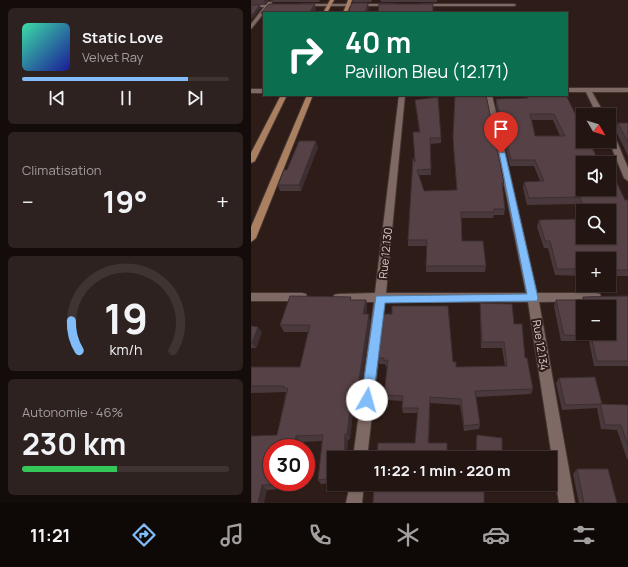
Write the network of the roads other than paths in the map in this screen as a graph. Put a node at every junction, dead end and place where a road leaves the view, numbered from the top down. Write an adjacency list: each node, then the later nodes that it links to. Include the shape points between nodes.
1 (272, 0): 9 (street)
2 (330, 2): 3 (street); 4 (street); 13 (main road)
3 (350, 2): 5 (street); 14 (main road)
4 (299, 5)
5 (403, 5)
6 (418, 5): 7 (street)
7 (514, 5)
8 (251, 6): 9 (street)
9 (268, 6): 10 (street); 11 (street)
10 (291, 6)
11 (263, 12)
12 (263, 12): 15 (street)
13 (325, 12)
14 (345, 12)
15 (251, 27)
16 (568, 90): 17 (street)
17 (588, 90): 18 (street); 25 (street)
18 (628, 90)
19 (251, 91): 20 (street)
20 (263, 91)
21 (284, 96): 27 (main road)
22 (310, 96): 29 (main road)
23 (402, 96): 35 (street, Rue 12.130)
24 (489, 96): 34 (street, Rue 12.134)
25 (597, 108)
26 (616, 148): 28 (street)
27 (251, 161)
28 (628, 178)
29 (251, 238)
30 (251, 297): 32 (street)
31 (604, 297): 34 (street)
32 (310, 298)
33 (326, 298): 35 (street)
34 (533, 298): 35 (street); 39 (street, Rue 12.134)
35 (380, 299): 36 (street, Rue 12.130)
36 (361, 451)
37 (356, 491): 38 (street)
38 (354, 503)
39 (567, 503)

